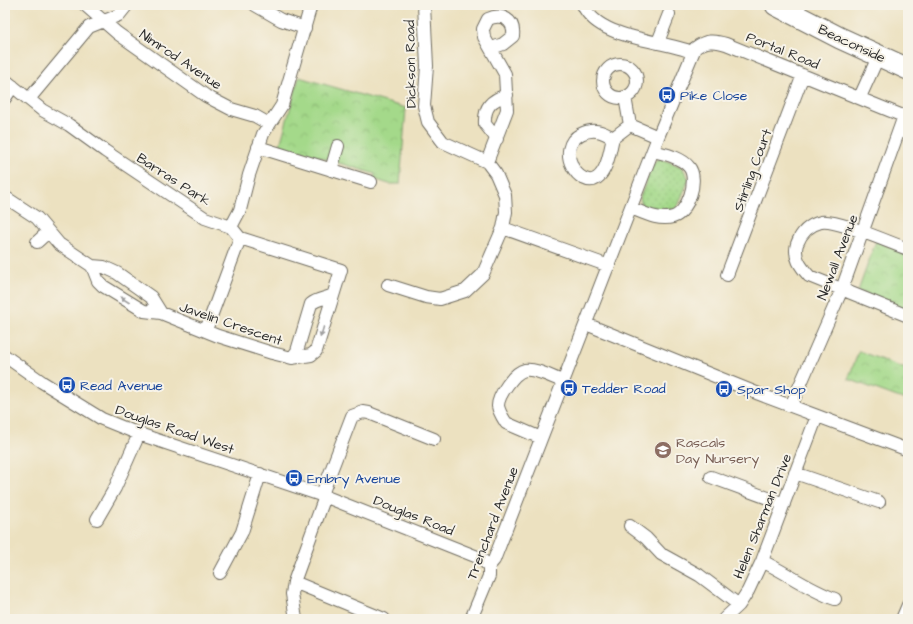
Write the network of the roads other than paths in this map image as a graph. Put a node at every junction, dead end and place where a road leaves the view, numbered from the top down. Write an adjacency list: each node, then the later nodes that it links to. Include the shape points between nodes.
1 (85, 5): 9 (street, Nimrod Avenue)
2 (127, 5): 9 (street, via 118,15)
3 (255, 5): 10 (street, via 281,20)
4 (311, 5): 10 (street)
5 (424, 5): 32 (street, Dickson Road, via 427,66 424,106 428,122 443,142)
6 (583, 5): 11 (street, via 590,16 604,26 632,38)
7 (776, 5): 14 (highway, Beaconside)
8 (669, 14): 11 (street)
9 (103, 21): 22 (street, via 89,27); 24 (street, Nimrod Avenue, via 206,96)
10 (305, 28): 24 (street, via 282,105)
11 (658, 42): 13 (street)
12 (492, 48): 18 (street, via 505,74)
13 (693, 50): 16 (street, Portal Road, via 704,41 714,40); 26 (street, Trenchard Avenue)
14 (879, 55): 15 (highway, Beaconside); 20 (street)
15 (908, 69)
16 (803, 75): 20 (street, Portal Road); 46 (street, Stirling Court)
17 (9, 83): 21 (street); 22 (street, Barras Park)
18 (507, 95): 28 (street, via 507,110); 28 (street, via 492,102 486,111 485,124)
19 (625, 97): 25 (street)
20 (860, 97): 23 (street, Portal Road)
21 (5, 98)
22 (29, 99): 37 (street, Barras Park, via 205,218)
23 (906, 117): 40 (street, Newall Avenue)
24 (269, 124): 30 (street)
25 (630, 125): 26 (street); 27 (street)
26 (658, 137): 31 (street, Trenchard Avenue)
27 (613, 138)
28 (497, 139): 32 (street)
29 (338, 146): 33 (street)
30 (258, 147): 33 (street); 37 (street, via 240,210)
31 (653, 151): 36 (street, Trenchard Avenue); 36 (street, via 683,162 690,168 693,183 686,205 674,217 664,219)
32 (487, 162): 38 (street, via 505,195 506,212)
33 (331, 170): 34 (street)
34 (371, 182)
35 (5, 197): 39 (street, Javelin Crescent, via 37,218)
36 (632, 208): 45 (street, Trenchard Avenue)
37 (231, 226): 41 (street)
38 (503, 228): 45 (street); 47 (street, via 484,274 465,291 440,299)
39 (48, 232): 42 (street); 44 (street, Javelin Crescent, via 59,244)
40 (862, 233): 43 (street); 48 (street, Newall Avenue); 48 (street, via 821,222 811,226 799,237 796,247 801,267 809,276)
41 (240, 238): 49 (street, Javelin Crescent, via 341,270); 53 (street)
42 (38, 242)
43 (908, 249)
44 (92, 266): 50 (street, Javelin Crescent, via 104,267 122,277 151,297); 50 (street, Javelin Crescent, one-way to 44, via 144,312 103,286)
45 (609, 266): 52 (street, Trenchard Avenue)
46 (727, 275)
47 (388, 285)
48 (842, 289): 51 (street); 57 (street, Newall Avenue)
49 (333, 294): 55 (street, Javelin Crescent, via 327,298 316,299 311,304); 55 (street, Javelin Crescent, one-way to 55, via 316,351 310,355)
50 (161, 313): 53 (street, Javelin Crescent)
51 (908, 316)
52 (586, 324): 56 (street, Trenchard Avenue); 57 (street)
53 (206, 330): 55 (street, Javelin Crescent)
54 (5, 356): 59 (street, Douglas Road West, via 102,419)
55 (292, 358)
56 (563, 381): 60 (street, Trenchard Avenue); 60 (street, via 525,370 510,381 500,398 498,406 506,423)
57 (791, 406): 58 (street)
58 (817, 416): 62 (street); 64 (street, Helen Sharman Drive)
59 (139, 434): 63 (street, Douglas Road West); 69 (street, via 115,488)
60 (541, 438): 72 (street, Trenchard Avenue, via 494,560)
61 (434, 439): 66 (street, via 369,413 357,413 352,416 348,425 324,489)
62 (908, 450)
63 (260, 474): 66 (street, Douglas Road West); 73 (street, via 242,532)
64 (795, 474): 67 (street); 68 (street, Helen Sharman Drive)
65 (712, 477): 68 (street)
66 (324, 496): 72 (street, Douglas Road, via 480,558); 74 (street)
67 (879, 502)
68 (784, 504): 71 (street, Helen Sharman Drive)
69 (97, 519)
70 (630, 526): 76 (street, via 661,554 699,576)
71 (762, 561): 75 (street, via 815,591); 76 (street, Helen Sharman Drive)
72 (489, 566): 80 (street, Trenchard Avenue, via 489,576)
73 (220, 573)
74 (294, 582): 78 (street, via 292,594); 79 (street)
75 (835, 599)
76 (739, 605): 81 (street, Helen Sharman Drive)
77 (908, 605): 82 (street)
78 (296, 619)
79 (384, 619)
80 (471, 619)
81 (724, 619)
82 (902, 619)

